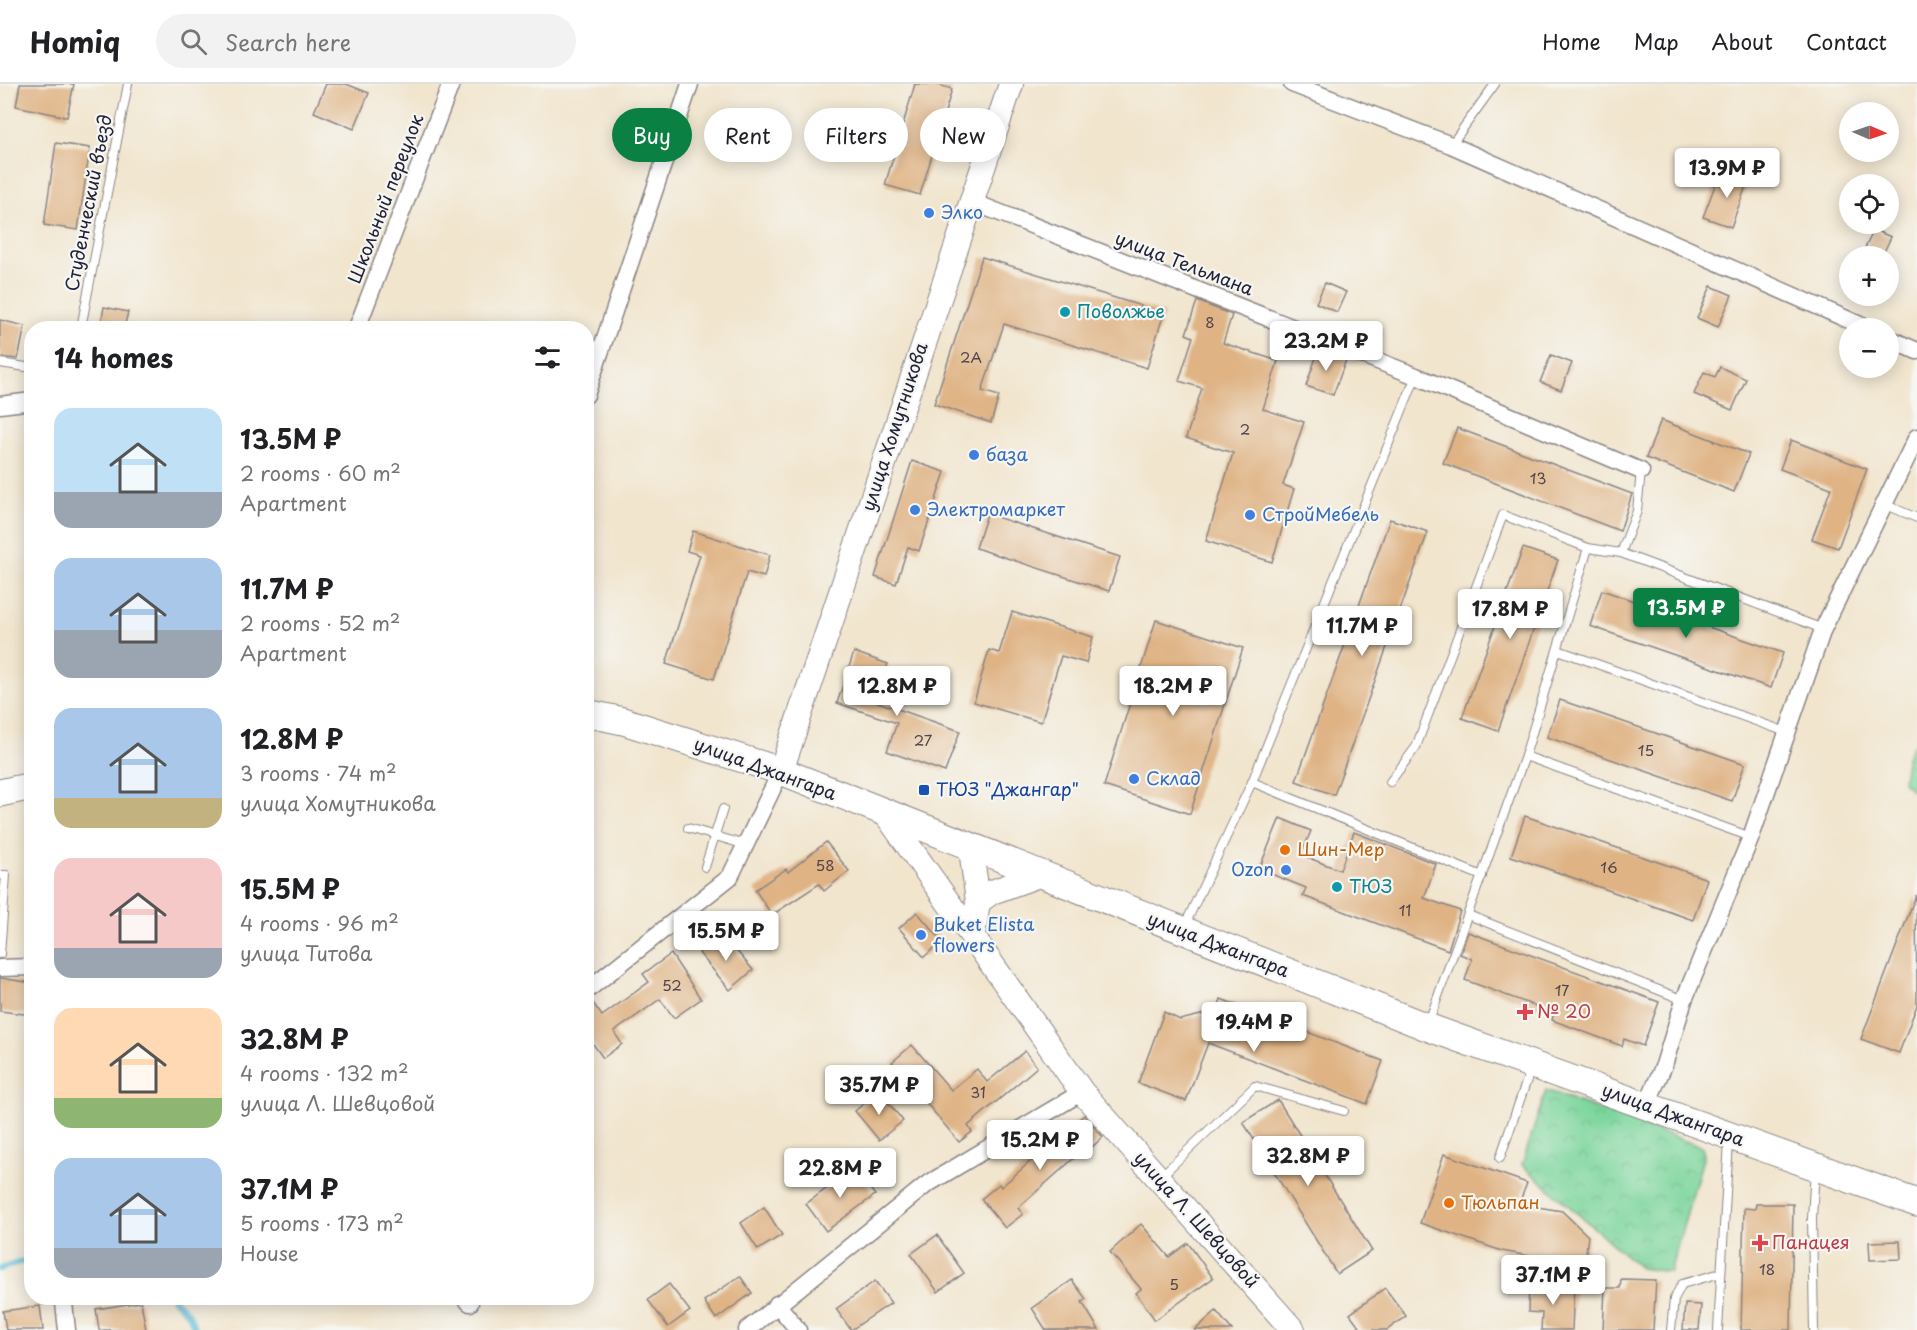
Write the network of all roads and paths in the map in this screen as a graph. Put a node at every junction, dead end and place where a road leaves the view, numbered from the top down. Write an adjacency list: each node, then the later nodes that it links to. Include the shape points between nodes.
1 (128, 84): 10 (lane, Студенческий въезд)
2 (451, 84): 11 (street, Школьный переулок)
3 (690, 84): 16 (street)
4 (1011, 84): 8 (street, улица Хомутникова)
5 (1292, 84): 7 (street)
6 (1495, 84): 7 (lane)
7 (1451, 145): 9 (street)
8 (970, 201): 17 (street, улица Тельмана); 31 (street, улица Хомутникова)
9 (1844, 318)
10 (82, 321)
11 (360, 321)
12 (1899, 343): 13 (street)
13 (1917, 351)
14 (0, 363): 15 (lane)
15 (24, 367)
16 (594, 371)
17 (1416, 376): 21 (street, улица Тельмана); 32 (lane)
18 (24, 402): 19 (street)
19 (0, 405)
20 (1917, 437): 22 (street)
21 (1641, 471): 25 (lane, via 1637,511)
22 (1883, 504): 23 (lane); 26 (street)
23 (1917, 518)
24 (1588, 548): 25 (lane); 27 (lane); 33 (lane, via 1503,515 1416,747)
25 (1621, 553): 26 (lane)
26 (1823, 629): 29 (street)
27 (1558, 650): 29 (lane); 30 (lane)
28 (594, 715): 31 (main road, улица Джангара)
29 (1789, 733): 40 (street)
30 (1526, 756): 40 (lane); 46 (lane)
31 (781, 771): 37 (main road, улица Джангара); 41 (street)
32 (1252, 782): 46 (lane); 49 (lane)
33 (1390, 782)
34 (24, 788): 35 (main road)
35 (0, 793)
36 (723, 809): 39 (lane)
37 (886, 814): 42 (main road, улица Джангара); 50 (street, улица Л. Шевцовой)
38 (688, 828): 39 (lane)
39 (715, 836): 41 (lane); 43 (lane)
40 (1751, 837): 55 (street)
41 (746, 845): 54 (street, via 730,877)
42 (971, 849): 45 (main road, улица Джангара); 47 (street)
43 (705, 867)
44 (0, 875): 51 (lane, via 6,876)
45 (1039, 875): 47 (street, via 992,892); 49 (main road, улица Джангара)
46 (1482, 876): 48 (lane)
47 (978, 902): 50 (street)
48 (1468, 915): 55 (lane); 56 (lane)
49 (1182, 930): 56 (main road, улица Джангара)
50 (973, 934): 58 (street, улица Л. Шевцовой)
51 (0, 954)
52 (0, 968): 53 (street)
53 (24, 968)
54 (594, 985)
55 (1684, 1000): 59 (street, via 1664,1065)
56 (1427, 1027): 57 (main road, улица Джангара)
57 (1532, 1065): 59 (main road, улица Джангара); 62 (lane)
58 (1082, 1092): 64 (street, улица Л. Шевцовой); 67 (street, via 926,1185)
59 (1646, 1106): 61 (main road, улица Джангара)
60 (1344, 1112): 64 (lane, via 1255,1086)
61 (1729, 1134): 63 (main road, улица Джангара); 66 (lane)
62 (1500, 1158)
63 (1815, 1167): 65 (main road, улица Джангара); 75 (lane)
64 (1159, 1179): 72 (street, улица Л. Шевцовой)
65 (1917, 1203)
66 (1721, 1273): 73 (lane, via 1683,1284 1674,1299); 74 (lane)
67 (777, 1304): 70 (street); 71 (street)
68 (64, 1305): 69 (street)
69 (67, 1330)
70 (747, 1330)
71 (798, 1330)
72 (1293, 1330)
73 (1671, 1330)
74 (1718, 1330)
75 (1814, 1330)

